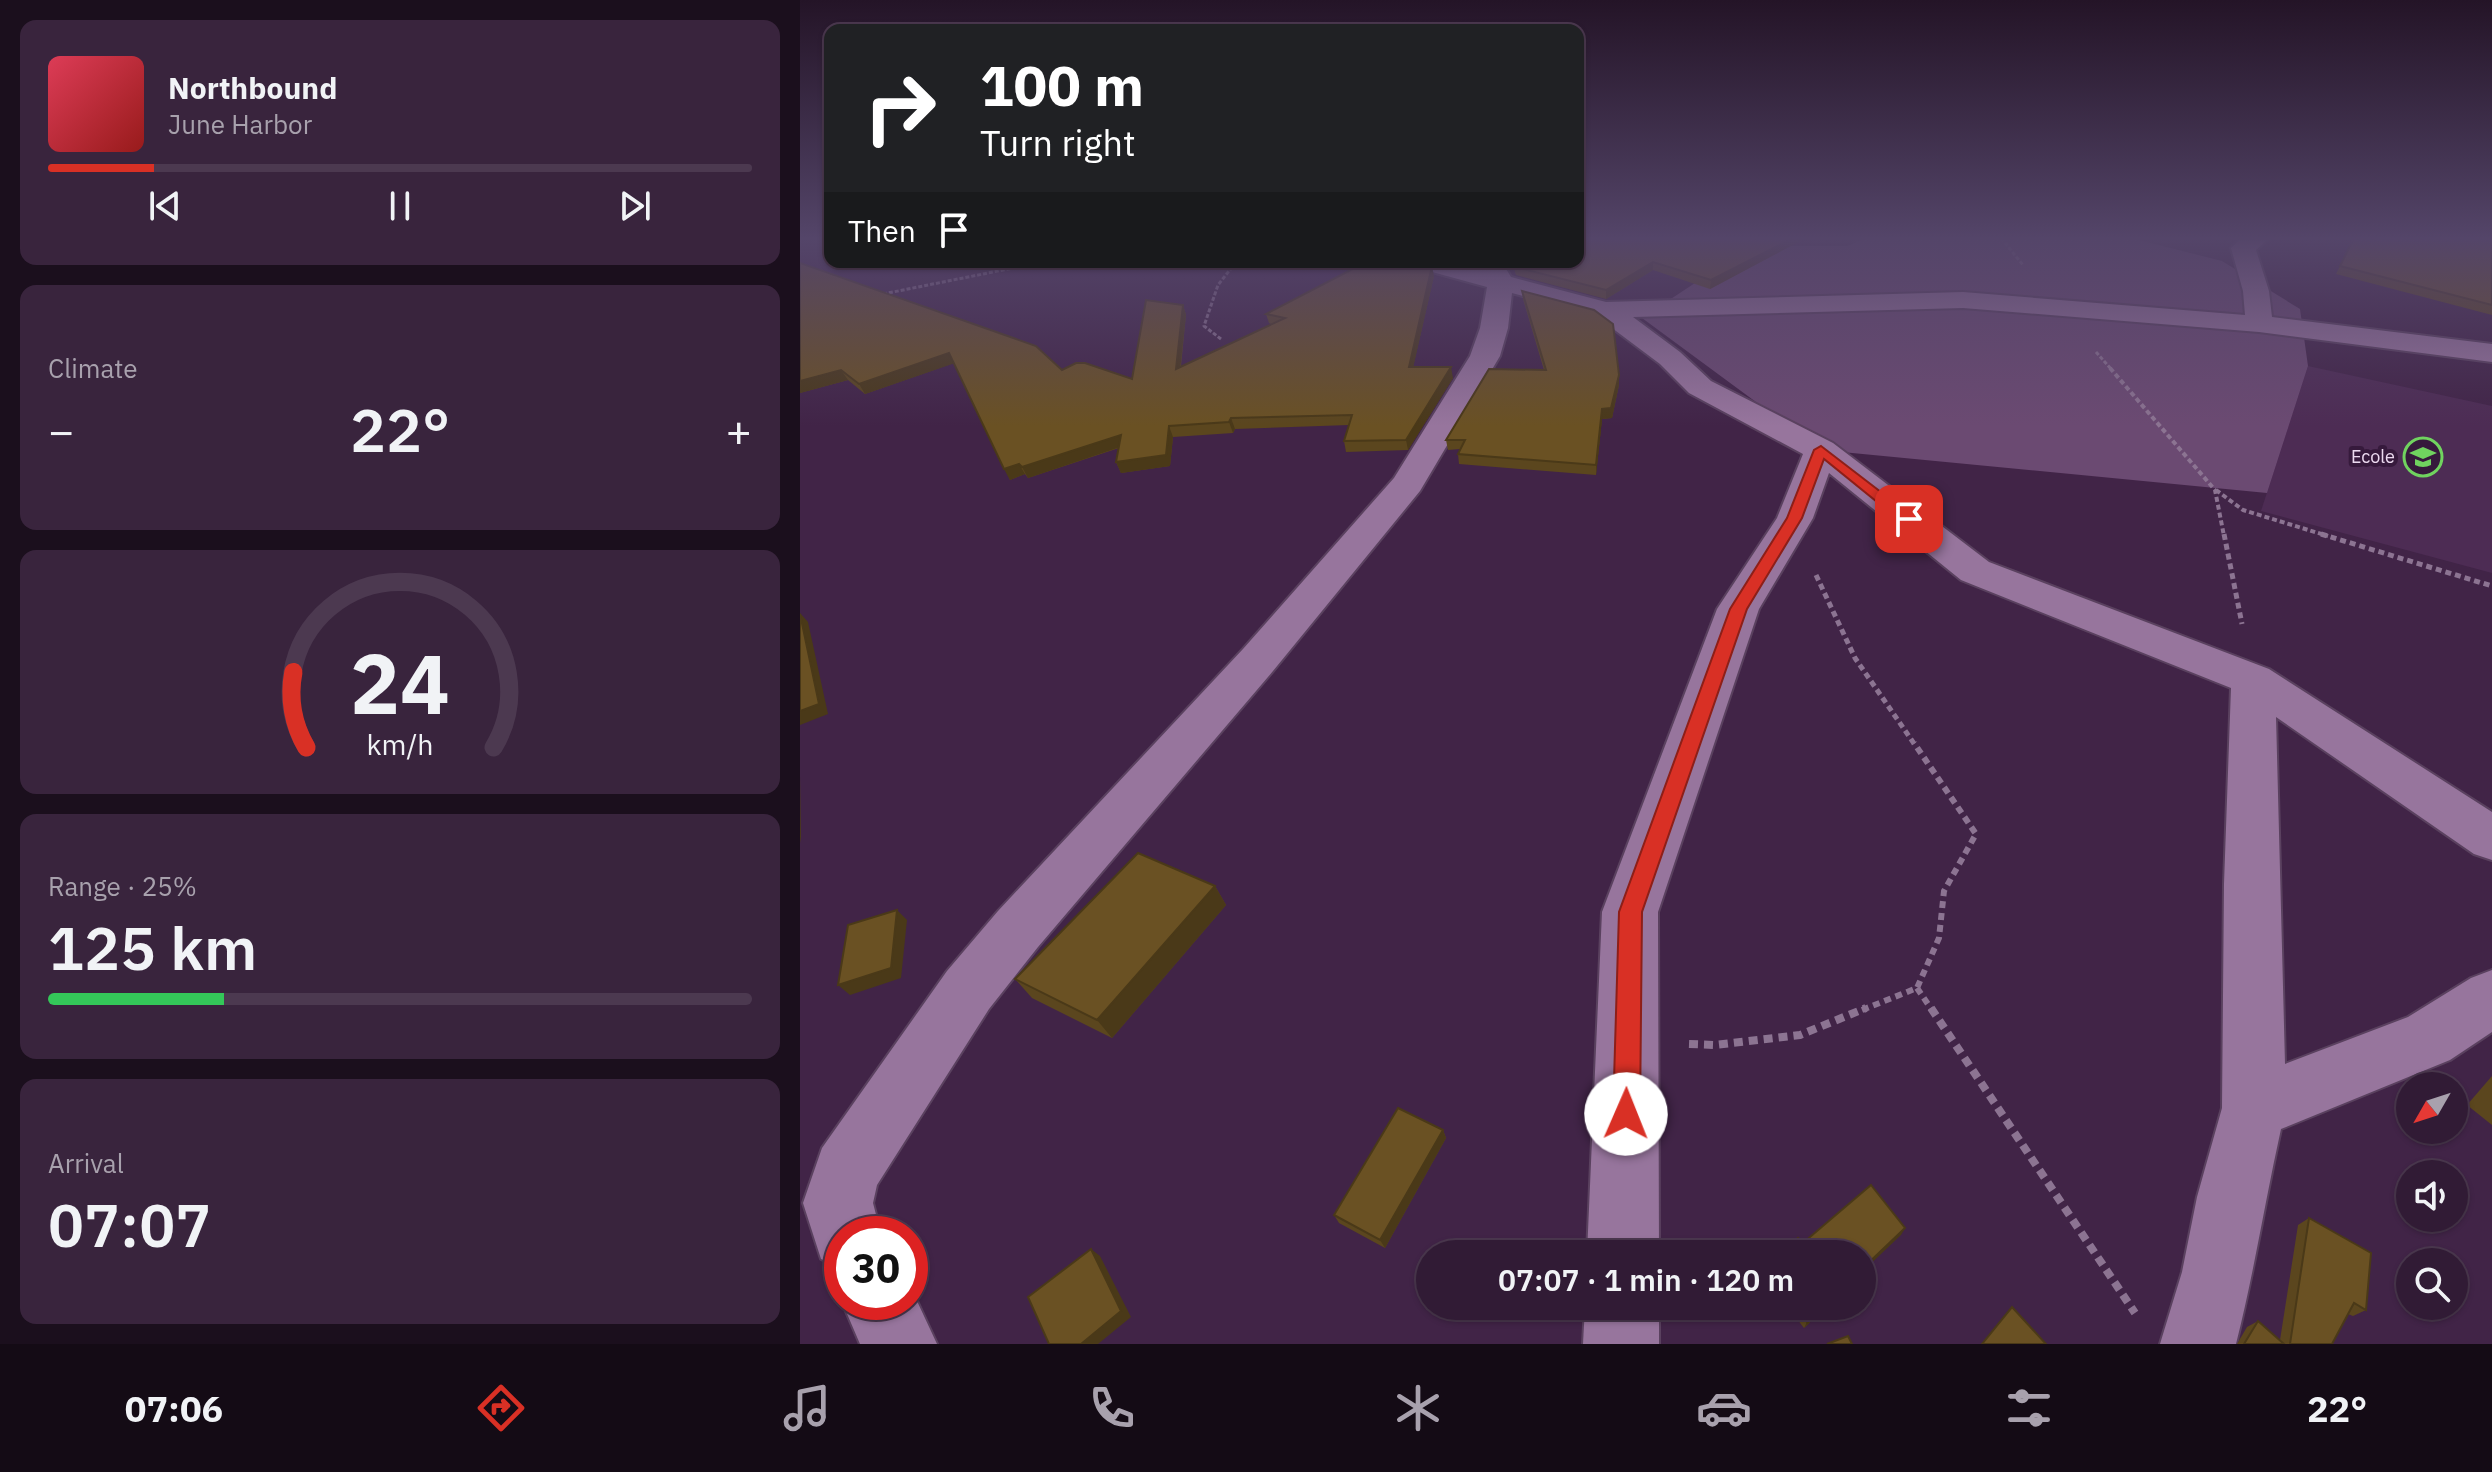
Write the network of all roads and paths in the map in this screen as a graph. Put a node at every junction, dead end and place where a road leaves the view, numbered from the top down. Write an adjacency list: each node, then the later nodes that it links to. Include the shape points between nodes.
1 (1213, 301): 11 (path, via 1204,326)
2 (1495, 301): 23 (street, via 1485,356 1408,484 968,990 846,1172 838,1203)
3 (1579, 301): 9 (street)
4 (1937, 301): 9 (street)
5 (1974, 301): 8 (street)
6 (2053, 301): 8 (path)
7 (2257, 301): 10 (street)
8 (2057, 306): 10 (street); 14 (path)
9 (1606, 310): 13 (street, via 1700,387)
10 (2259, 324): 12 (street)
11 (1221, 339)
12 (2492, 353)
13 (1821, 450): 15 (street); 17 (street, via 1975,571)
14 (2215, 490): 16 (path, via 2243,510); 17 (path)
15 (1795, 518): 19 (path, via 1855,658 1976,834 1944,891 1939,938); 21 (street, via 1738,609 1630,912)
16 (2492, 586)
17 (2253, 680): 18 (street); 22 (street)
18 (2492, 839)
19 (1917, 988): 21 (path, via 1777,1040 1694,1045); 25 (path)
20 (2492, 998): 22 (street, via 2428,1039)
21 (1628, 1022): 24 (street)
22 (2254, 1108): 30 (street)
23 (841, 1216)
24 (1623, 1240)
25 (2138, 1318)
26 (888, 1320): 28 (street)
27 (1622, 1320): 29 (street)
28 (899, 1344)
29 (1621, 1344)
30 (2198, 1344)

